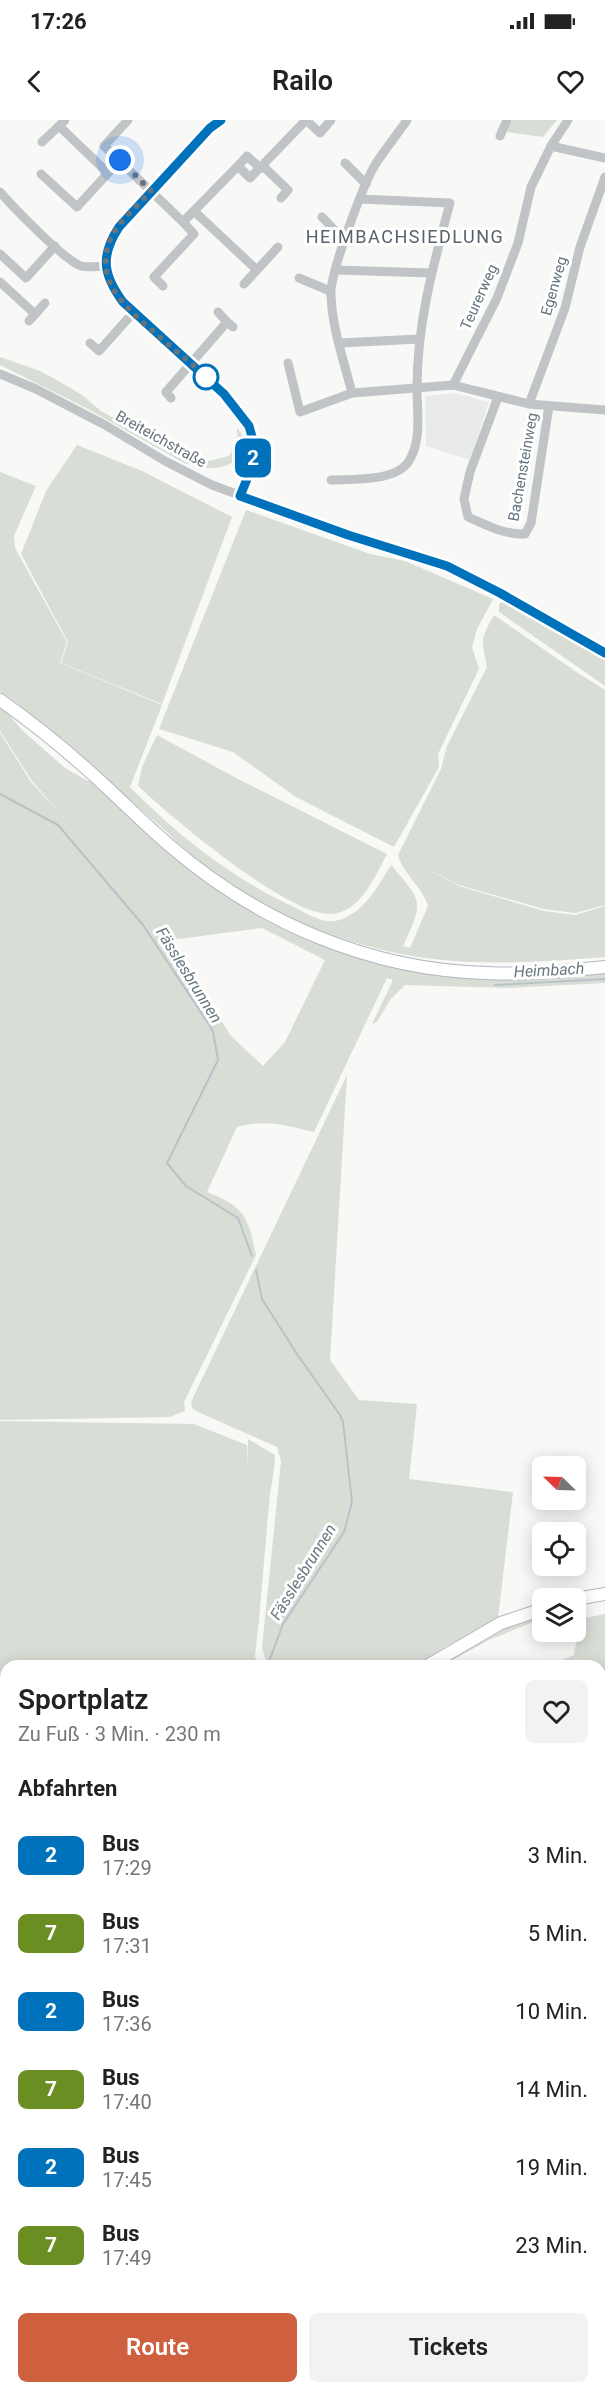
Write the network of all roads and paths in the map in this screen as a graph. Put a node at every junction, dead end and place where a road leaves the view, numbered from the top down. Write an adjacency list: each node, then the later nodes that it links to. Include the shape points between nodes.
1 (128, 120): 11 (street)
2 (221, 120): 23 (street)
3 (306, 120): 4 (street, via 320,133); 18 (street)
4 (332, 120)
5 (407, 120): 22 (street)
6 (507, 120): 9 (street)
7 (568, 120): 12 (street, Teurerweg)
8 (62, 123): 10 (street); 13 (street)
9 (500, 136)
10 (42, 142)
11 (104, 146): 13 (street); 15 (street)
12 (551, 146): 14 (street); 59 (street, Teurerweg, via 531,187 518,243 497,298)
13 (93, 158): 19 (street)
14 (605, 158)
15 (120, 160): 19 (street); 23 (street)
16 (345, 163): 22 (street)
17 (238, 166): 18 (street, via 250,178); 18 (street, via 247,156); 27 (street)
18 (260, 168): 25 (street, via 292,186)
19 (108, 173): 20 (street, via 77,207)
20 (40, 174)
21 (605, 177): 64 (street, Egenweg)
22 (366, 184): 26 (street)
23 (151, 191): 30 (street); 37 (street, via 110,240)
24 (0, 192): 33 (street)
25 (281, 198)
26 (360, 199): 32 (street); 40 (street, via 450,204)
27 (194, 211): 29 (street); 30 (street)
28 (322, 218): 32 (street)
29 (205, 221): 31 (street); 38 (street)
30 (183, 222): 31 (street)
31 (194, 234): 45 (street, via 151,273)
32 (345, 241): 39 (street)
33 (55, 246): 37 (street, via 81,266); 41 (street)
34 (278, 247): 38 (street)
35 (0, 254): 36 (street)
36 (12, 266): 41 (street); 43 (street)
37 (105, 266): 49 (street, via 112,288)
38 (257, 270): 44 (street)
39 (336, 270): 40 (street); 46 (street)
40 (431, 273): 51 (street)
41 (26, 278): 47 (street)
42 (299, 278): 46 (street)
43 (0, 281): 47 (street)
44 (243, 284)
45 (163, 286)
46 (330, 291): 52 (street)
47 (12, 293): 48 (street, via 32,317)
48 (45, 303)
49 (133, 312): 54 (street); 57 (street)
50 (218, 312): 57 (street, via 230,324)
51 (419, 339): 52 (street); 60 (street)
52 (340, 342): 62 (street)
53 (90, 343): 54 (street)
54 (99, 351): 55 (street)
55 (107, 358)
56 (288, 363): 62 (street, via 300,412)
57 (192, 364): 61 (street); 68 (street, via 224,394 249,426 254,444 252,467)
58 (0, 374): 68 (street, Breiteichstraße, via 105,425 185,472)
59 (453, 385): 60 (street); 63 (street)
60 (417, 388): 62 (street); 67 (street, via 416,445 408,463 392,474)
61 (166, 393)
62 (352, 393)
63 (498, 397): 64 (street); 65 (street, Bachensteinweg, via 464,499 468,517 496,529 525,534 531,524)
64 (529, 404): 65 (street)
65 (549, 406): 66 (street)
66 (605, 410)
67 (331, 480)
68 (240, 496): 69 (street, Breiteichstraße, via 447,566)
69 (605, 653)
70 (0, 700): 71 (main road, via 89,770 190,863 238,898 288,924 334,944 427,968 513,974)
71 (605, 967)
72 (605, 1594): 73 (main road)
73 (586, 1597)
74 (532, 1613): 75 (main road, via 501,1623)
75 (437, 1660)

